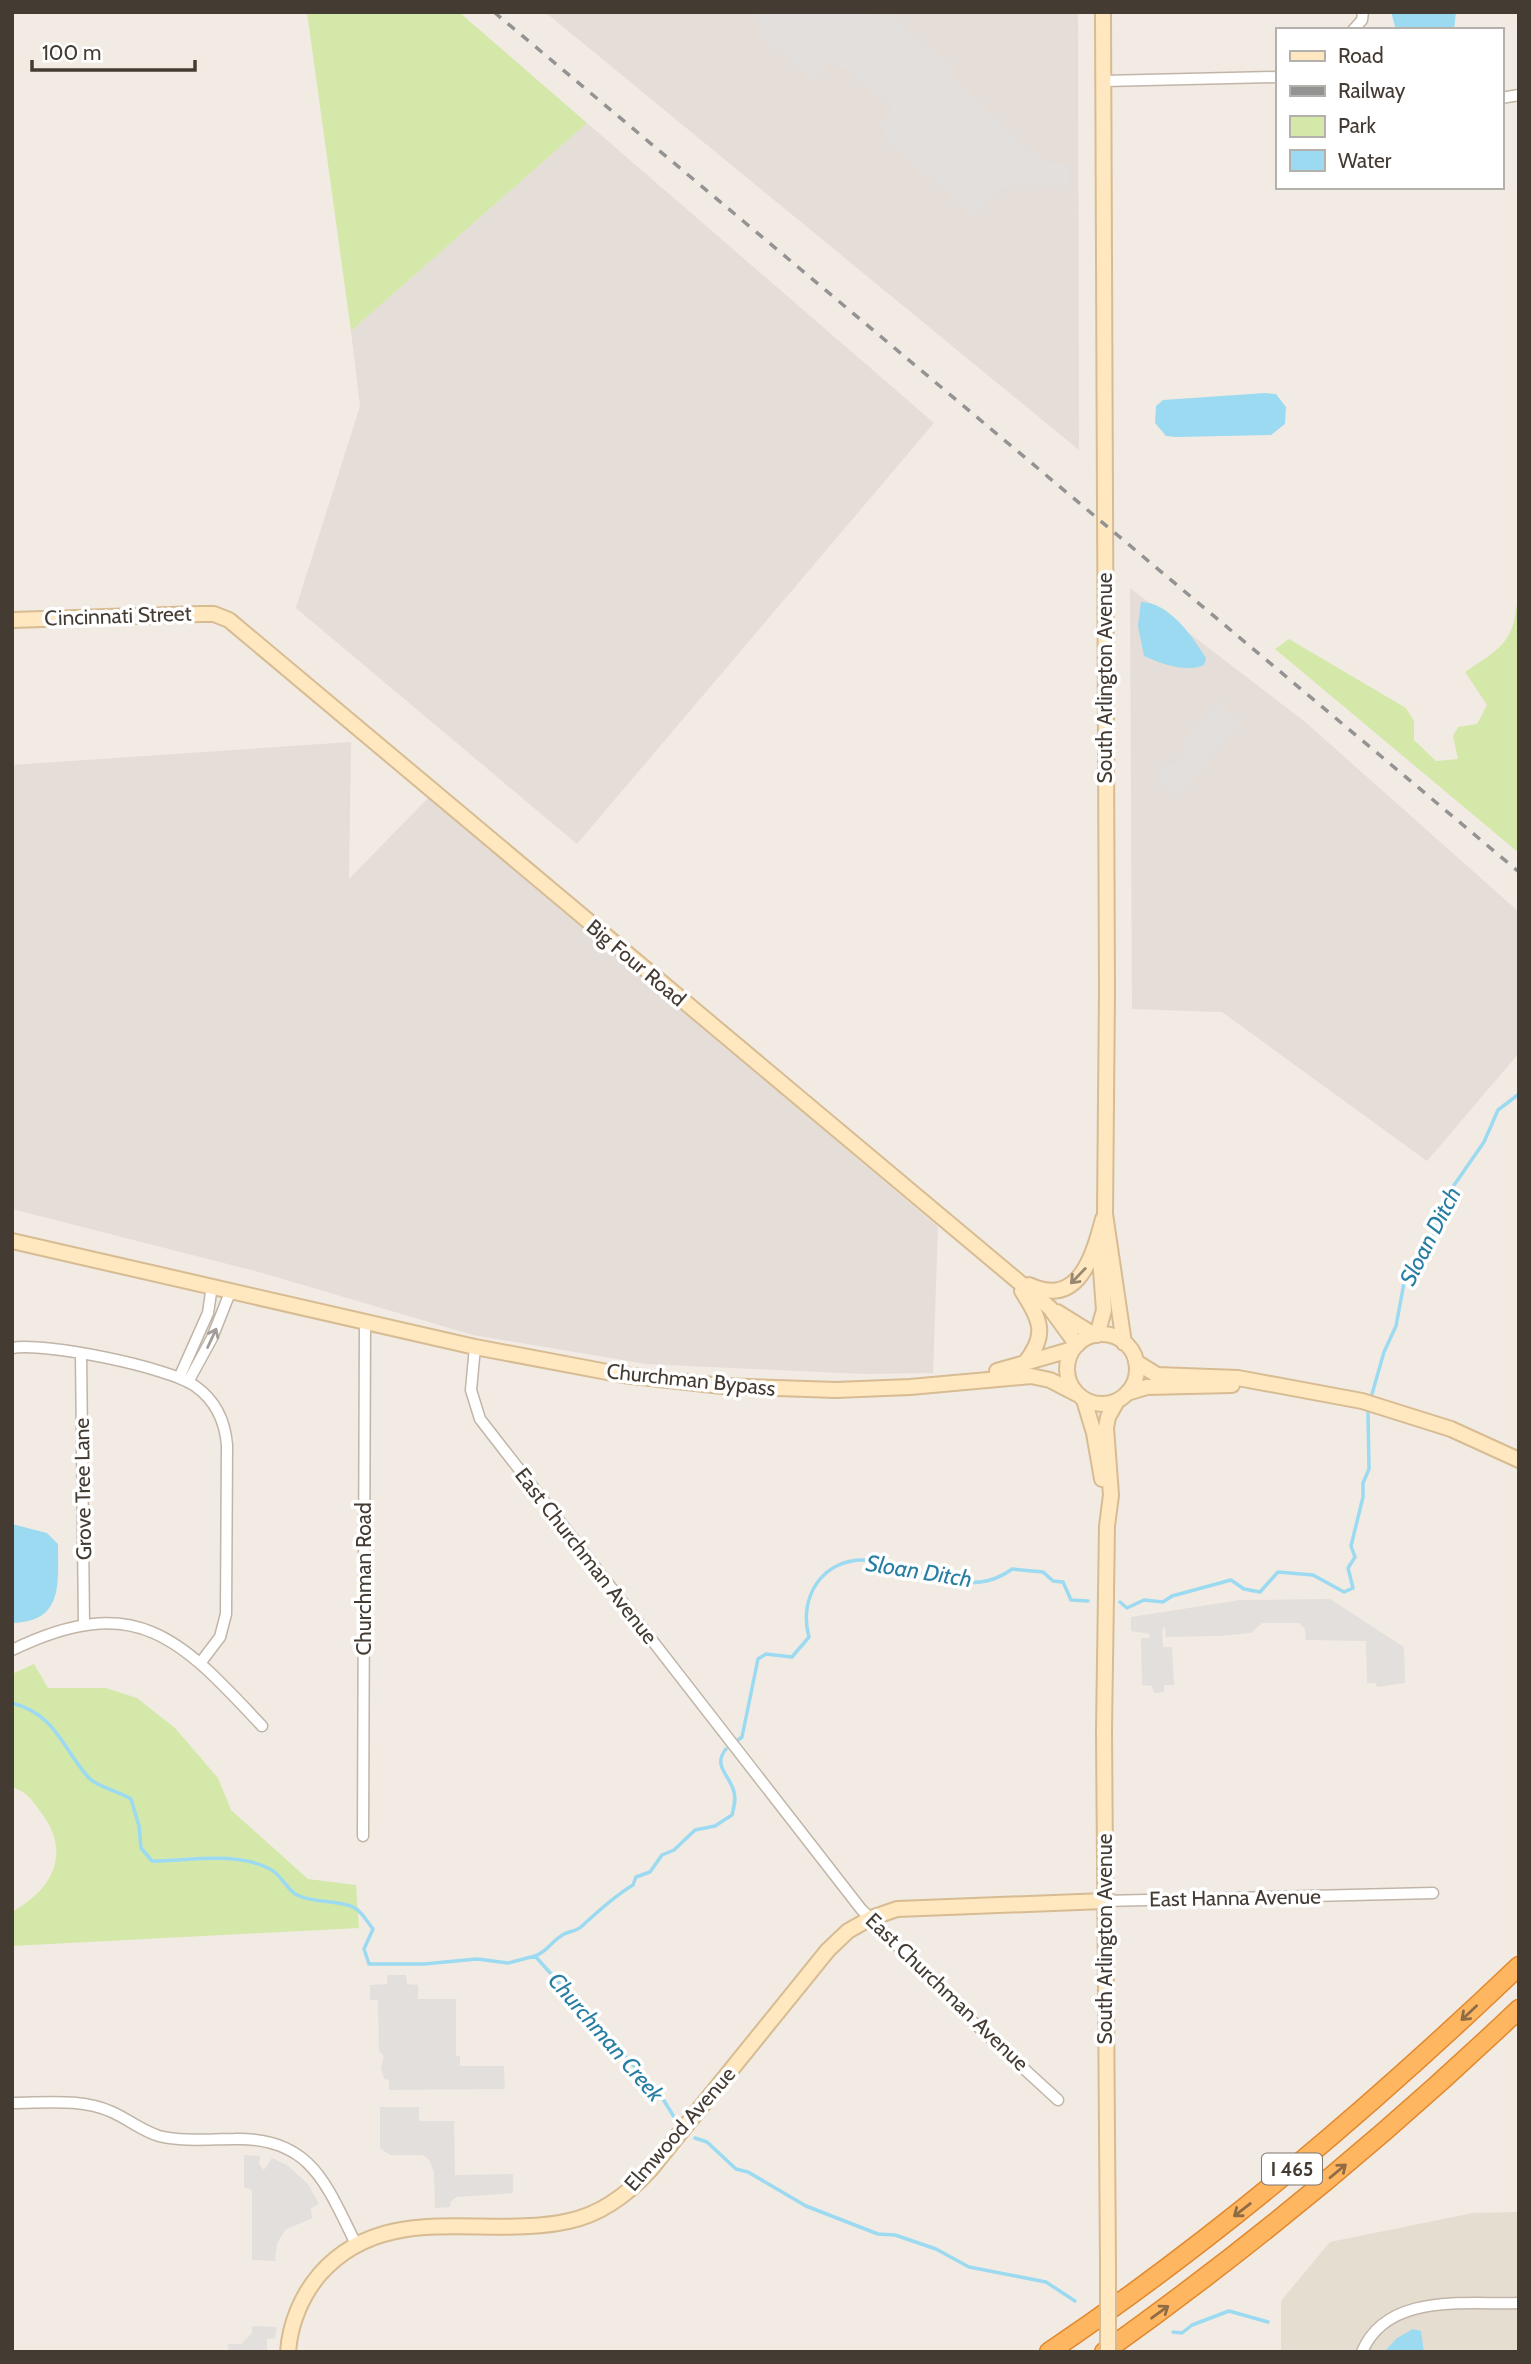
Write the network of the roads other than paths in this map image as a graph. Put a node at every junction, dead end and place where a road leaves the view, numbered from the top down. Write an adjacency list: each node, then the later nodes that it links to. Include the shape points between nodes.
1 (1103, 12): 5 (street, South Arlington Avenue)
2 (1363, 12): 3 (street, via 1363,20)
3 (1355, 28)
4 (1276, 77): 5 (street)
5 (1104, 81): 8 (street, South Arlington Avenue)
6 (223, 617): 7 (street, Cincinnati Street); 11 (street, Big Four Road)
7 (12, 620)
8 (1105, 1214): 9 (street); 17 (street, South Arlington Avenue)
9 (1099, 1236): 11 (street, one-way to 11, via 1089,1264 1068,1286 1047,1291); 16 (street, via 1104,1310)
10 (12, 1241): 12 (street)
11 (1013, 1278): 14 (street, Big Four Road); 23 (street, via 1035,1313 1040,1332 1037,1348)
12 (212, 1286): 13 (street); 24 (street, via 208,1313)
13 (231, 1290): 15 (street); 24 (street, one-way to 13, via 212,1338)
14 (1050, 1308): 16 (street, Big Four Road); 19 (street, Big Four Road)
15 (365, 1321): 18 (street); 35 (street, Churchman Road)
16 (1096, 1335): 17 (street); 19 (street)
17 (1124, 1343): 22 (street)
18 (475, 1347): 26 (street, Churchman Bypass, via 623,1375 711,1385 809,1390); 38 (street, East Churchman Avenue, via 471,1390 480,1419)
19 (1075, 1347): 23 (street, Churchman Bypass); 27 (street, via 1067,1377)
20 (12, 1348): 21 (street, via 42,1346)
21 (81, 1354): 24 (street); 31 (street, Grove Tree Lane)
22 (1136, 1362): 25 (street, via 1157,1375 1222,1376); 28 (street, via 1135,1379)
23 (1024, 1364): 26 (street, Churchman Bypass)
24 (183, 1380): 33 (street, via 212,1401 223,1422 227,1445 225,1620 217,1642)
25 (1265, 1384): 28 (street, via 1147,1387); 29 (street, via 1411,1414)
26 (911, 1387): 27 (street, Churchman Bypass, via 1031,1376 1050,1380)
27 (1081, 1397): 28 (street, via 1101,1404); 30 (street, South Arlington Avenue, via 1096,1442)
28 (1122, 1397): 30 (street, South Arlington Avenue, via 1108,1417 1111,1495)
29 (1519, 1460)
30 (1107, 1526): 37 (street, South Arlington Avenue)
31 (84, 1625): 32 (street, via 61,1628); 33 (street, via 139,1628 178,1644)
32 (12, 1650)
33 (201, 1662): 34 (street)
34 (262, 1726)
35 (363, 1836)
36 (1433, 1893): 37 (street, East Hanna Avenue)
37 (1104, 1901): 38 (street, East Hanna Avenue, via 914,1907); 47 (street, South Arlington Avenue, bridge)
38 (871, 1918): 41 (street, East Churchman Avenue); 43 (street, Elmwood Avenue, via 828,1950 650,2170 617,2201 570,2221 414,2226)
39 (1519, 1966): 46 (highway, I 465, one-way to 46, via 1273,2185)
40 (1519, 2009): 47 (highway, I 465, one-way to 40, via 1343,2167)
41 (1058, 2100)
42 (12, 2104): 43 (street, via 84,2103 167,2138 252,2138 281,2144 318,2173)
43 (356, 2244): 45 (street, Elmwood Avenue, via 310,2287 293,2324)
44 (1519, 2303): 48 (street, via 1421,2307 1403,2312 1382,2324)
45 (288, 2352)
46 (1049, 2352)
47 (1106, 2352)
48 (1362, 2352)

